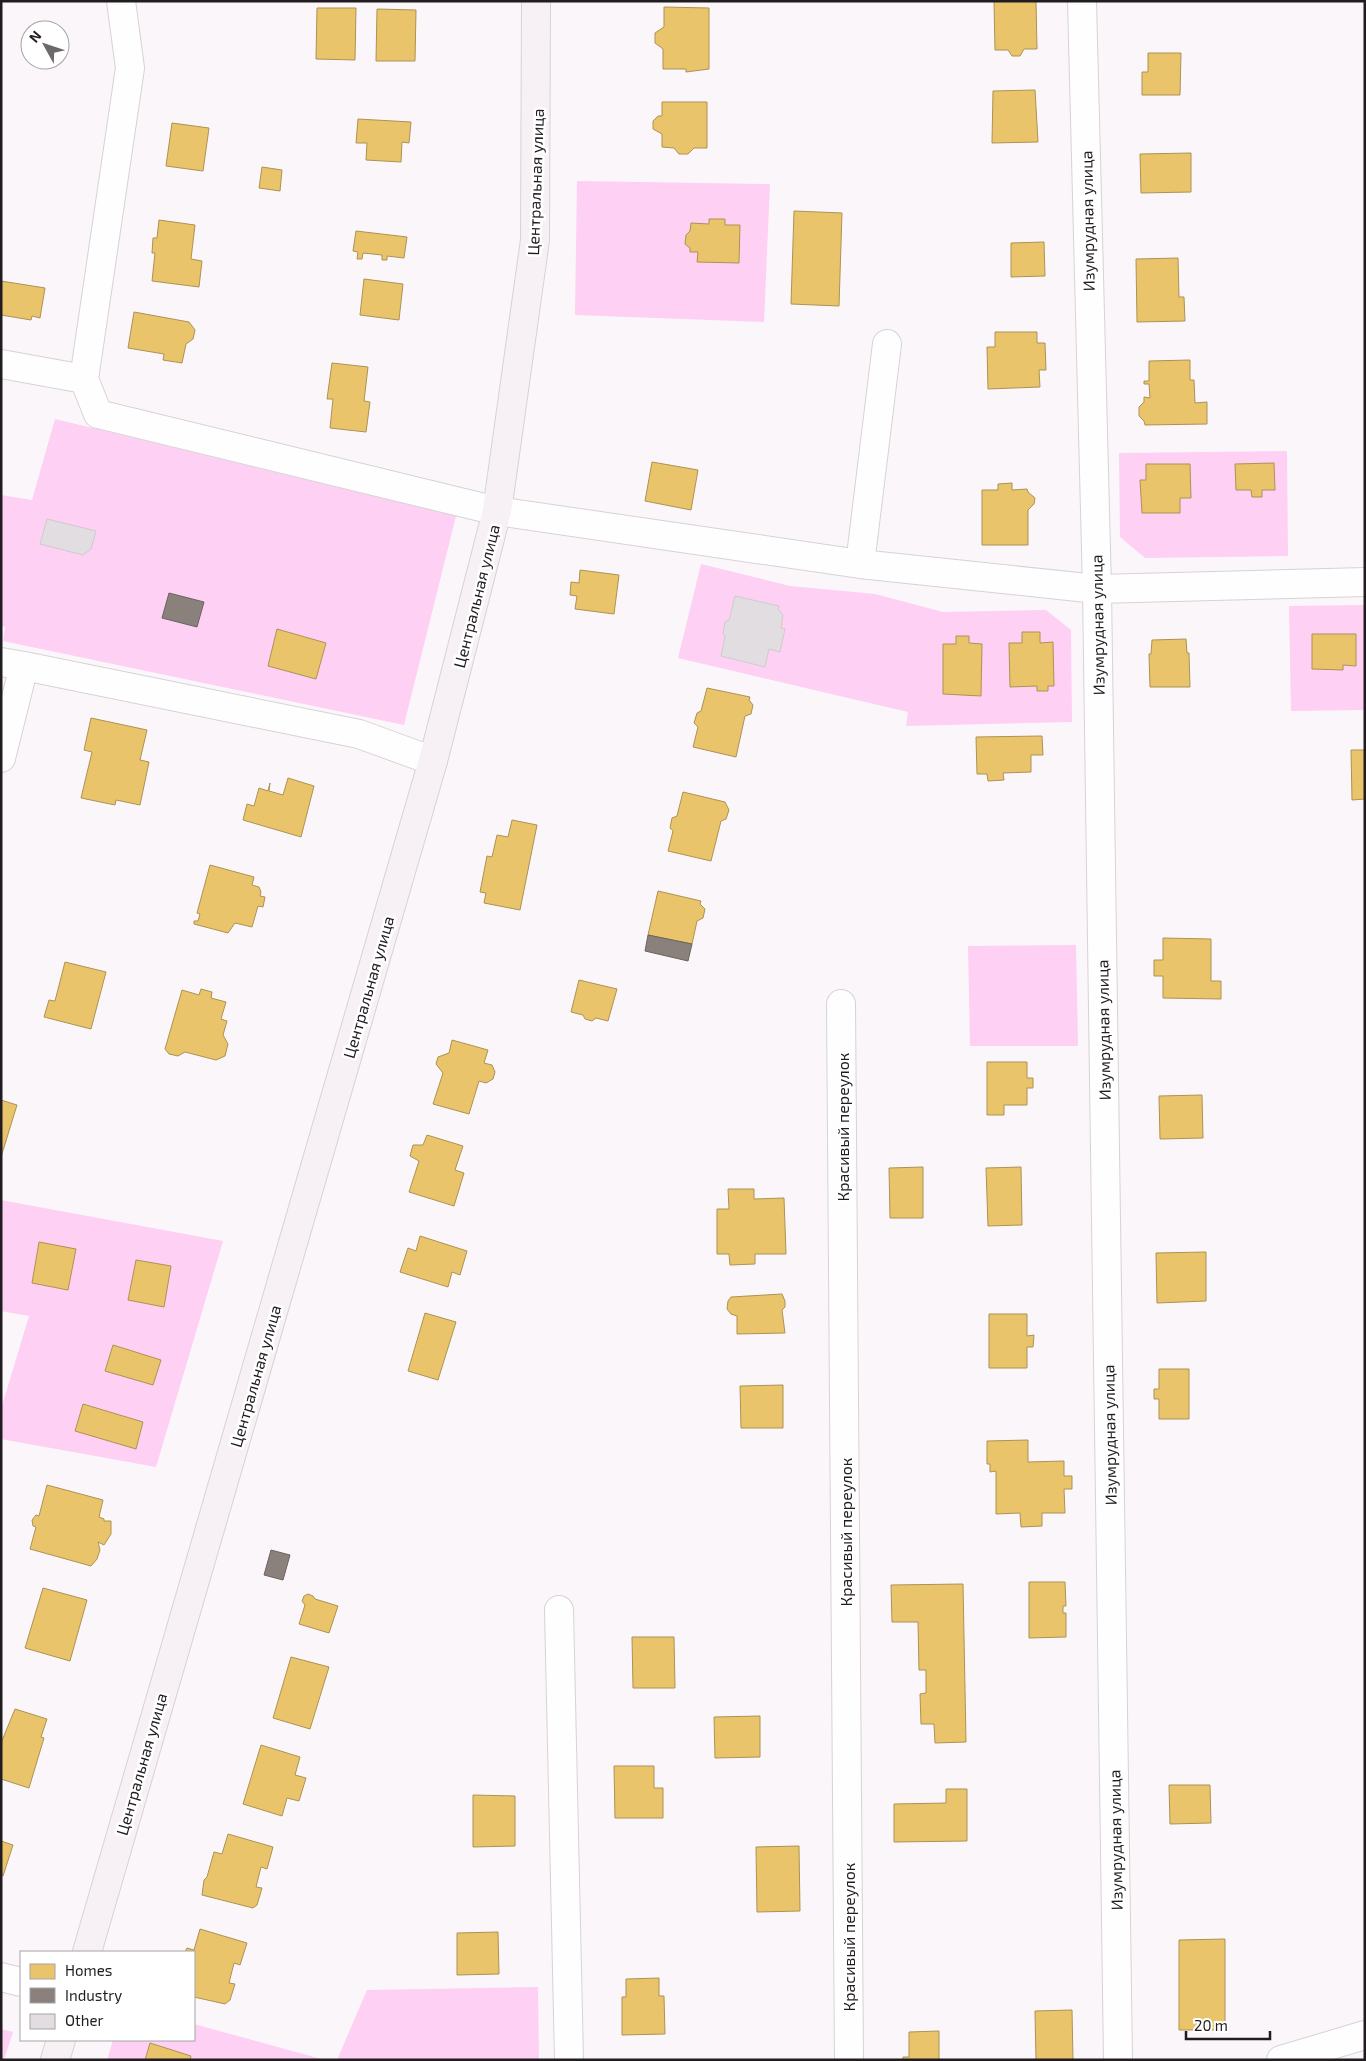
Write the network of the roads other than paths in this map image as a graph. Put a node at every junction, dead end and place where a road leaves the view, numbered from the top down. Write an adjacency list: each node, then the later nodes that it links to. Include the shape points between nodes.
1 (121, 1): 6 (street, via 130,68)
2 (536, 1): 7 (main road, Центральная улица, via 535,240)
3 (1082, 1): 10 (street, Изумрудная улица)
4 (887, 344): 8 (street)
5 (1, 364): 6 (street)
6 (84, 379): 7 (street, via 98,414)
7 (497, 511): 8 (street); 13 (main road, Центральная улица)
8 (860, 564): 10 (street)
9 (1365, 582): 10 (street)
10 (1097, 589): 24 (street, Изумрудная улица)
11 (12, 664): 12 (street); 13 (street, via 359,734)
12 (1, 758)
13 (433, 761): 16 (main road, Центральная улица)
14 (841, 1004): 23 (street, Красивый переулок)
15 (558, 1610): 22 (street)
16 (87, 1951)
17 (1, 1977): 18 (street)
18 (20, 1982)
19 (1365, 2035): 25 (street)
20 (61, 2041): 21 (main road)
21 (55, 2060)
22 (569, 2060)
23 (849, 2060)
24 (1118, 2060)
25 (1281, 2060)

